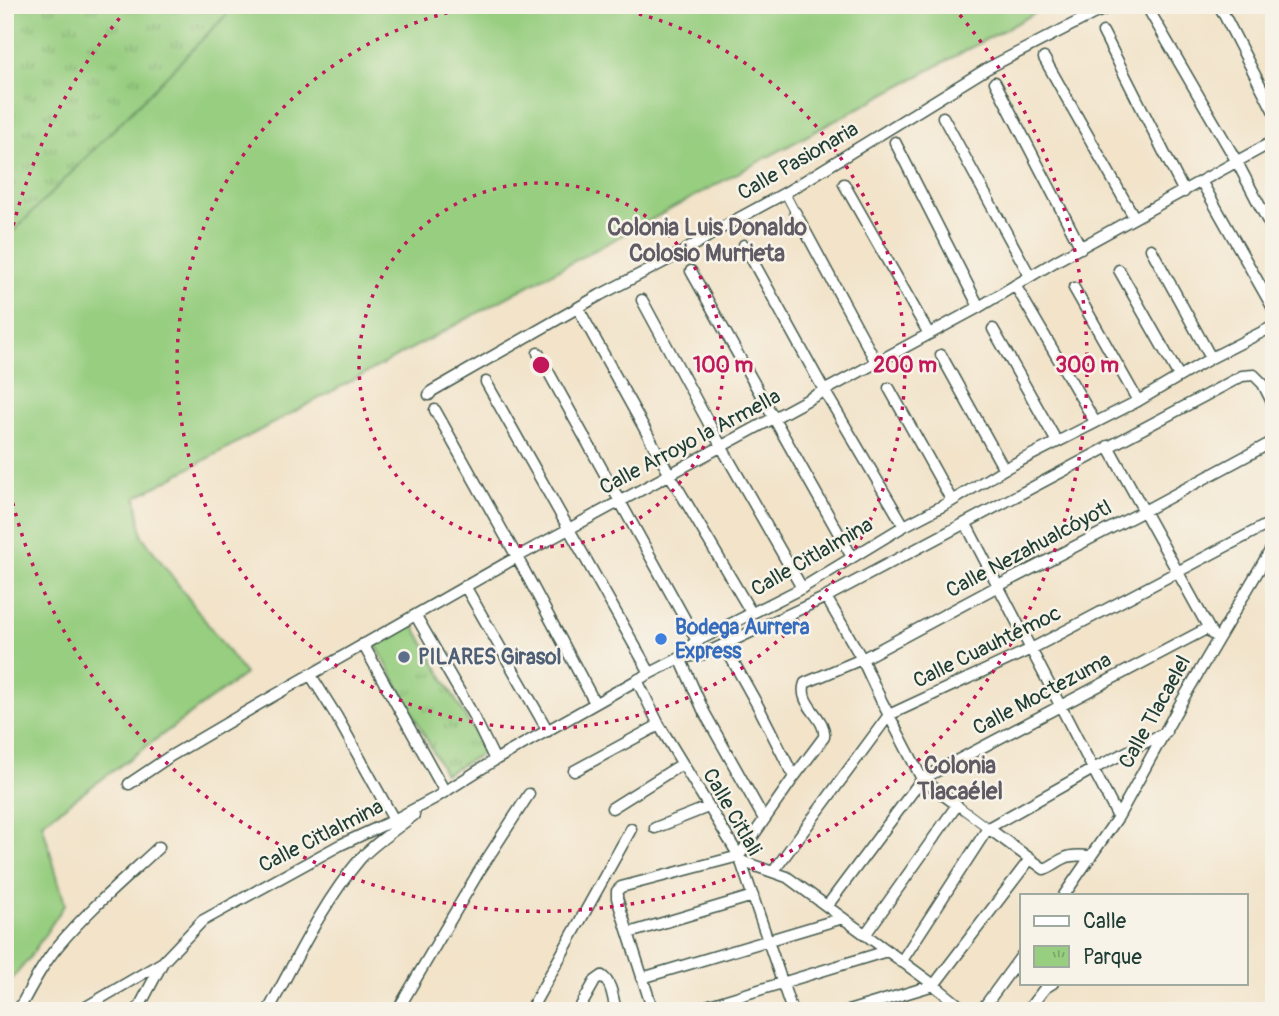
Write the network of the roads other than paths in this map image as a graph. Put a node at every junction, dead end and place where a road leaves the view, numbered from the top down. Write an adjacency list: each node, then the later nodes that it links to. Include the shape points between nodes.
1 (1115, 5): 15 (street, Calle Pasionaria, via 988,68)
2 (1219, 5): 7 (street)
3 (1150, 12): 11 (street)
4 (1102, 33): 14 (street)
5 (1044, 58): 17 (street)
6 (995, 82): 20 (street)
7 (1274, 111)
8 (943, 117): 24 (street)
9 (1274, 141): 11 (street, Calle Arroyo la Armella)
10 (895, 142): 28 (street)
11 (1237, 162): 12 (street, Calle Arroyo la Armella); 18 (street)
12 (1201, 181): 14 (street, Calle Arroyo la Armella); 30 (street)
13 (844, 184): 33 (street)
14 (1184, 192): 17 (street, Calle Arroyo la Armella)
15 (785, 193): 16 (street); 29 (street, Calle Pasionaria)
16 (795, 212): 37 (street)
17 (1134, 218): 20 (street, Calle Arroyo la Armella)
18 (1274, 233)
19 (744, 245): 41 (street)
20 (1081, 248): 24 (street, Calle Arroyo la Armella)
21 (1151, 249): 36 (street)
22 (1119, 270): 38 (street)
23 (691, 271): 46 (street)
24 (1030, 276): 25 (street, Calle Arroyo la Armella)
25 (1015, 285): 28 (street, Calle Arroyo la Armella); 47 (street)
26 (1074, 288): 43 (street)
27 (642, 300): 50 (street)
28 (979, 307): 33 (street, Calle Arroyo la Armella)
29 (578, 308): 42 (street, Calle Pasionaria); 53 (street)
30 (1274, 310)
31 (1274, 326): 36 (street, Calle Citlalmina)
32 (993, 329): 49 (street)
33 (929, 334): 37 (street, Calle Arroyo la Armella)
34 (538, 353): 55 (street)
35 (941, 355): 52 (street)
36 (1211, 358): 38 (street, Calle Citlalmina)
37 (876, 362): 41 (street, Calle Arroyo la Armella)
38 (1179, 376): 43 (street, Calle Citlalmina)
39 (486, 382): 60 (street)
40 (889, 388): 54 (street)
41 (824, 390): 46 (street, Calle Arroyo la Armella); 59 (street)
42 (429, 395)
43 (1138, 401): 47 (street, Calle Citlalmina)
44 (1274, 406): 51 (street, via 1254,375 1242,376)
45 (435, 410): 62 (street)
46 (773, 419): 50 (street, Calle Arroyo la Armella); 63 (street)
47 (1095, 422): 49 (street, Calle Citlalmina)
48 (1274, 441): 56 (street, Calle Nezahualcóyotl)
49 (1057, 442): 52 (street, Calle Citlalmina)
50 (721, 446): 53 (street, Calle Arroyo la Armella); 67 (street)
51 (1108, 446): 56 (street); 58 (street)
52 (1004, 469): 54 (street, Calle Citlalmina)
53 (670, 475): 55 (street, Calle Arroyo la Armella); 69 (street)
54 (952, 500): 59 (street, Calle Citlalmina)
55 (620, 502): 60 (street, Calle Arroyo la Armella); 72 (street)
56 (1144, 511): 64 (street); 66 (street, Calle Nezahualcóyotl)
57 (1274, 521): 64 (street, Calle Cuauhtémoc)
58 (966, 524): 66 (street); 68 (street)
59 (904, 526): 63 (street, Calle Citlalmina)
60 (569, 529): 62 (street, Calle Arroyo la Armella); 79 (street)
61 (1274, 544): 73 (street, Calle Tlacaelel)
62 (517, 557): 65 (street, Calle Arroyo la Armella); 82 (street)
63 (852, 558): 67 (street, Calle Citlalmina)
64 (1177, 572): 71 (street); 76 (street, Calle Cuauhtémoc)
65 (465, 586): 70 (street, Calle Arroyo la Armella); 86 (street)
66 (998, 586): 76 (street); 78 (street, Calle Nezahualcóyotl)
67 (802, 588): 69 (street, Calle Citlalmina)
68 (827, 597): 75 (street); 78 (street)
69 (752, 614): 72 (street, Calle Citlalmina)
70 (416, 616): 74 (street, Calle Arroyo la Armella); 88 (street)
71 (1208, 628): 73 (street); 83 (street, Calle Moctezuma)
72 (697, 641): 77 (street, Calle Citlalmina)
73 (1216, 643): 87 (street, Calle Tlacaelel)
74 (363, 644): 80 (street, Calle Arroyo la Armella); 96 (street)
75 (724, 645): 77 (street); 92 (street)
76 (1031, 649): 83 (street); 84 (street, Calle Cuauhtémoc)
77 (680, 658): 79 (street, Calle Citlalmina); 101 (street, via 704,712)
78 (862, 659): 84 (street); 92 (street, Calle Nezahualcóyotl, via 805,683 804,696 825,732)
79 (650, 673): 81 (street, Calle Citlalmina)
80 (310, 674): 94 (street, Calle Arroyo la Armella); 102 (street)
81 (636, 680): 82 (street, Calle Citlalmina); 85 (street, Calle Citlali)
82 (595, 703): 86 (street, Calle Citlalmina)
83 (1061, 706): 90 (street); 93 (street, Calle Moctezuma)
84 (889, 715): 93 (street); 110 (street, Calle Cuauhtémoc)
85 (659, 725): 89 (street, Calle Citlali); 91 (street)
86 (548, 731): 88 (street, Calle Citlalmina)
87 (1166, 732): 90 (street); 100 (street, Calle Tlacaelel)
88 (495, 760): 96 (street, Calle Citlalmina)
89 (682, 764): 98 (street, Calle Citlali); 99 (street)
90 (1093, 769): 100 (street); 104 (street)
91 (574, 771)
92 (794, 776): 101 (street)
93 (922, 779): 97 (street); 113 (street, Calle Moctezuma)
94 (129, 784)
95 (529, 794): 131 (street)
96 (440, 795): 102 (street, Calle Citlalmina); 130 (street, via 362,857 318,921)
97 (957, 805): 104 (street); 116 (street)
98 (708, 807): 103 (street); 108 (street, Calle Citlali)
99 (612, 808)
100 (1118, 817): 107 (street, Calle Tlacaelel)
101 (764, 819): 108 (street)
102 (394, 820): 120 (street, Calle Citlalmina, via 202,921)
103 (655, 828)
104 (988, 828): 109 (street); 121 (street)
105 (631, 829): 132 (street)
106 (159, 847): 127 (street, via 57,947)
107 (1090, 856): 109 (street, via 1063,858 1048,869); 111 (street, Calle Tlacaelel)
108 (740, 858): 110 (street); 112 (street, Calle Citlali); 115 (street, via 621,887 617,898)
109 (1030, 859): 125 (street)
110 (773, 872): 113 (street)
111 (1065, 894)
112 (753, 896): 115 (street); 117 (street, Calle Citlali)
113 (827, 906): 114 (street)
114 (843, 918): 116 (street); 117 (street)
115 (629, 933): 122 (street)
116 (865, 935): 118 (street)
117 (768, 940): 122 (street); 123 (street, Calle Citlali)
118 (887, 951): 121 (street); 123 (street)
119 (1020, 958): 126 (street)
120 (163, 962): 128 (street); 129 (street)
121 (901, 962): 125 (street)
122 (642, 978): 135 (street)
123 (783, 983): 136 (street); 137 (street, Calle Citlali)
124 (1051, 984): 140 (street)
125 (934, 985): 138 (street); 139 (street)
126 (985, 1009)
127 (18, 1011)
128 (79, 1011)
129 (137, 1011)
130 (268, 1011)
131 (397, 1011)
132 (530, 1011)
133 (578, 1011): 134 (street, via 602,976)
134 (616, 1011)
135 (653, 1011)
136 (690, 1011)
137 (792, 1011)
138 (848, 1011)
139 (966, 1011)
140 (1027, 1011)

